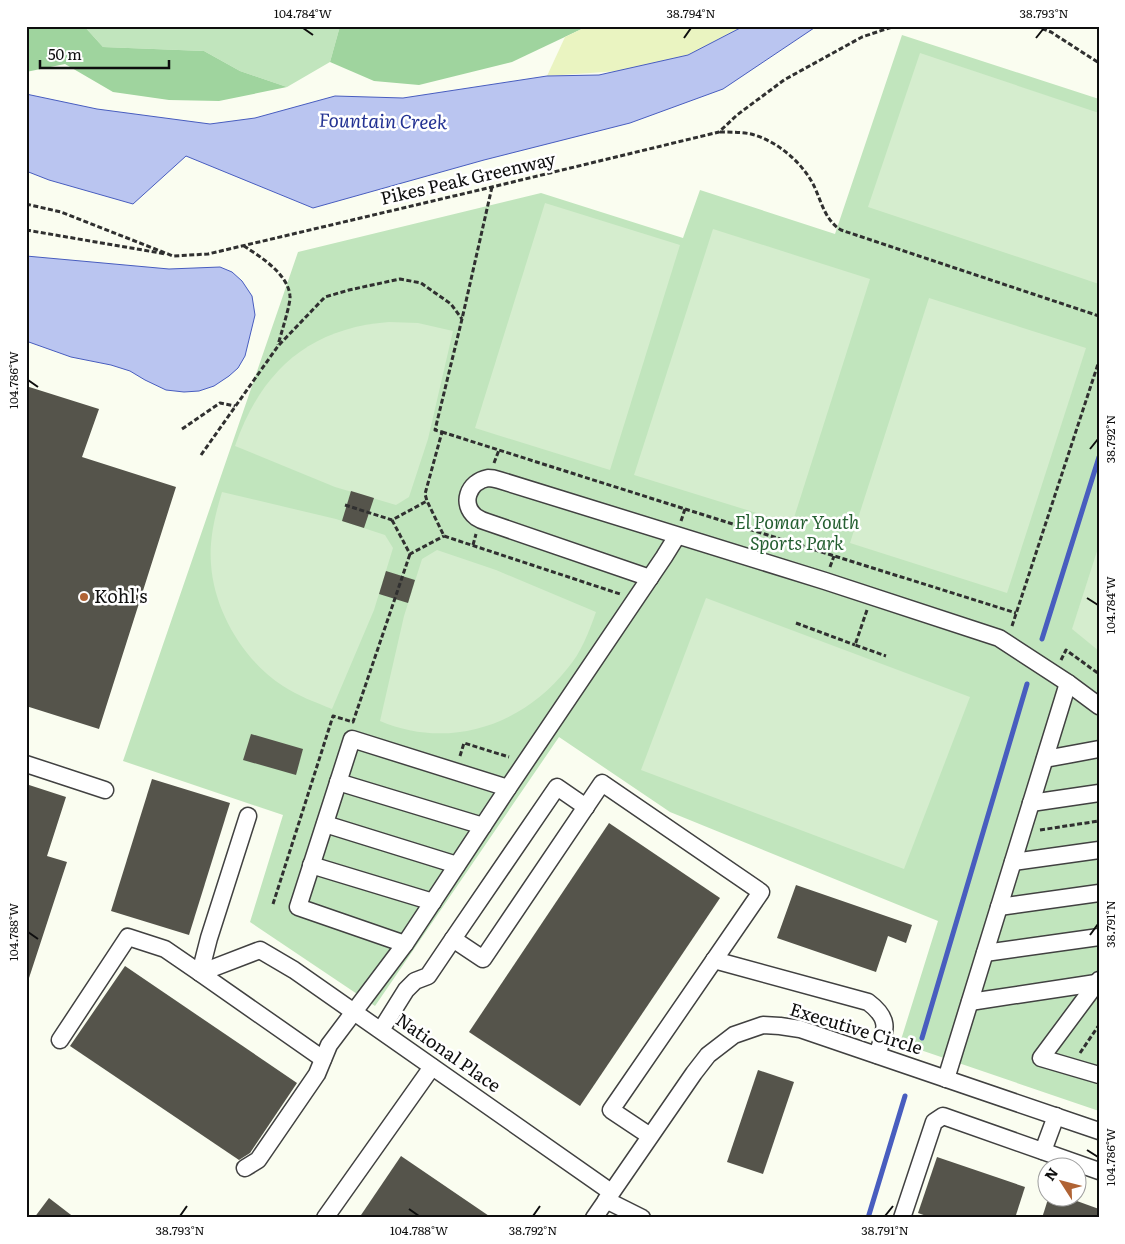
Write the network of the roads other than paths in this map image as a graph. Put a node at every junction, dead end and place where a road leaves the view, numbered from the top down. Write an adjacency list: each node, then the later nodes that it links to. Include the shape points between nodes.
1 (677, 536): 2 (street); 2 (street, via 499,480 489,478 480,481 468,494 467,503 476,517); 3 (street, via 999,638)
2 (650, 578): 9 (street)
3 (1068, 683): 4 (street); 6 (street)
4 (1099, 706)
5 (1099, 749): 6 (street)
6 (1045, 759): 12 (street)
7 (26, 764): 10 (street)
8 (338, 782): 9 (street, via 352,739); 15 (street); 16 (street)
9 (508, 788): 16 (street)
10 (105, 790)
11 (1099, 793): 12 (street)
12 (1031, 803): 18 (street)
13 (586, 807): 25 (street, via 483,959); 25 (street, via 557,787); 28 (street, via 602,783 762,892)
14 (248, 816): 29 (street)
15 (325, 824): 19 (street); 20 (street)
16 (483, 826): 20 (street)
17 (1099, 850): 18 (street)
18 (1013, 862): 23 (street)
19 (311, 865): 22 (street); 26 (street, via 298,907)
20 (457, 865): 22 (street)
21 (1099, 893): 23 (street)
22 (433, 902): 26 (street)
23 (999, 907): 27 (street)
24 (1099, 938): 27 (street)
25 (454, 939): 33 (street, via 428,976 415,980 406,990)
26 (405, 944): 32 (street)
27 (985, 953): 31 (street)
28 (714, 960): 35 (street, via 868,1002 884,1017 886,1029); 42 (street, via 611,1110)
29 (200, 973): 32 (street, National Place, via 260,950); 34 (street, via 165,949 128,937); 36 (street)
30 (1098, 982): 31 (street); 38 (street, via 1042,1058)
31 (970, 1002): 39 (street)
32 (354, 1013): 33 (street, National Place); 36 (street, via 329,1045)
33 (381, 1030): 37 (street, National Place)
34 (60, 1040)
35 (878, 1056): 39 (street, Executive Circle); 42 (street, Executive Circle, via 800,1029 762,1025 734,1035 708,1055)
36 (323, 1059): 44 (street, via 317,1074 258,1160)
37 (432, 1067): 46 (street, National Place); 47 (street)
38 (1099, 1075)
39 (946, 1078): 40 (street, Executive Circle)
40 (1056, 1116): 41 (street, Executive Circle); 43 (street)
41 (1099, 1130)
42 (650, 1136): 46 (street, Executive Circle)
43 (1043, 1152): 45 (street); 50 (street, via 943,1116 934,1122)
44 (245, 1168)
45 (1099, 1171)
46 (608, 1196): 48 (street, Executive Circle); 49 (street, National Place)
47 (325, 1218)
48 (594, 1218)
49 (642, 1218)
50 (902, 1218)

